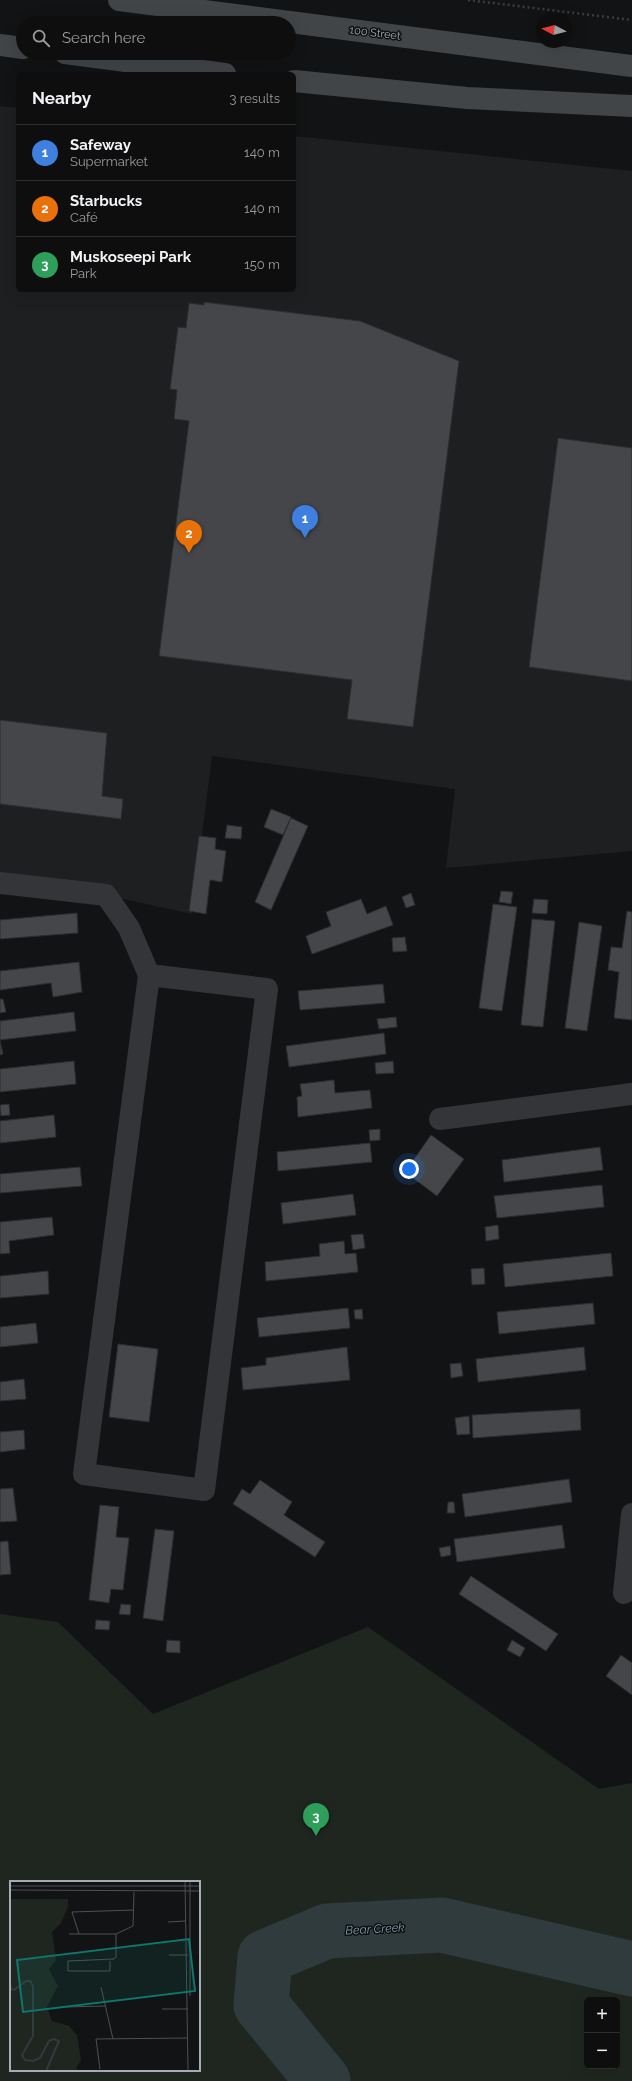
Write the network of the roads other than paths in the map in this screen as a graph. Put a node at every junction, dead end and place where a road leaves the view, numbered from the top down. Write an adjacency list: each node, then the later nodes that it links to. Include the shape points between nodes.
1 (119, 0): 2 (main road, 100 Street)
2 (192, 16)
3 (296, 28): 8 (main road, 100 Street)
4 (0, 45): 5 (main road)
5 (16, 47)
6 (136, 60): 7 (main road)
7 (186, 65): 9 (main road)
8 (632, 66)
9 (216, 72)
10 (296, 81): 11 (main road, via 467,98)
11 (632, 106)
12 (0, 884): 13 (street, via 106,895 129,928)
13 (149, 975): 13 (street, via 84,1474 204,1490 267,988)
14 (632, 1094): 15 (street)
15 (440, 1119)
16 (632, 1514): 17 (street)
17 (624, 1593)

